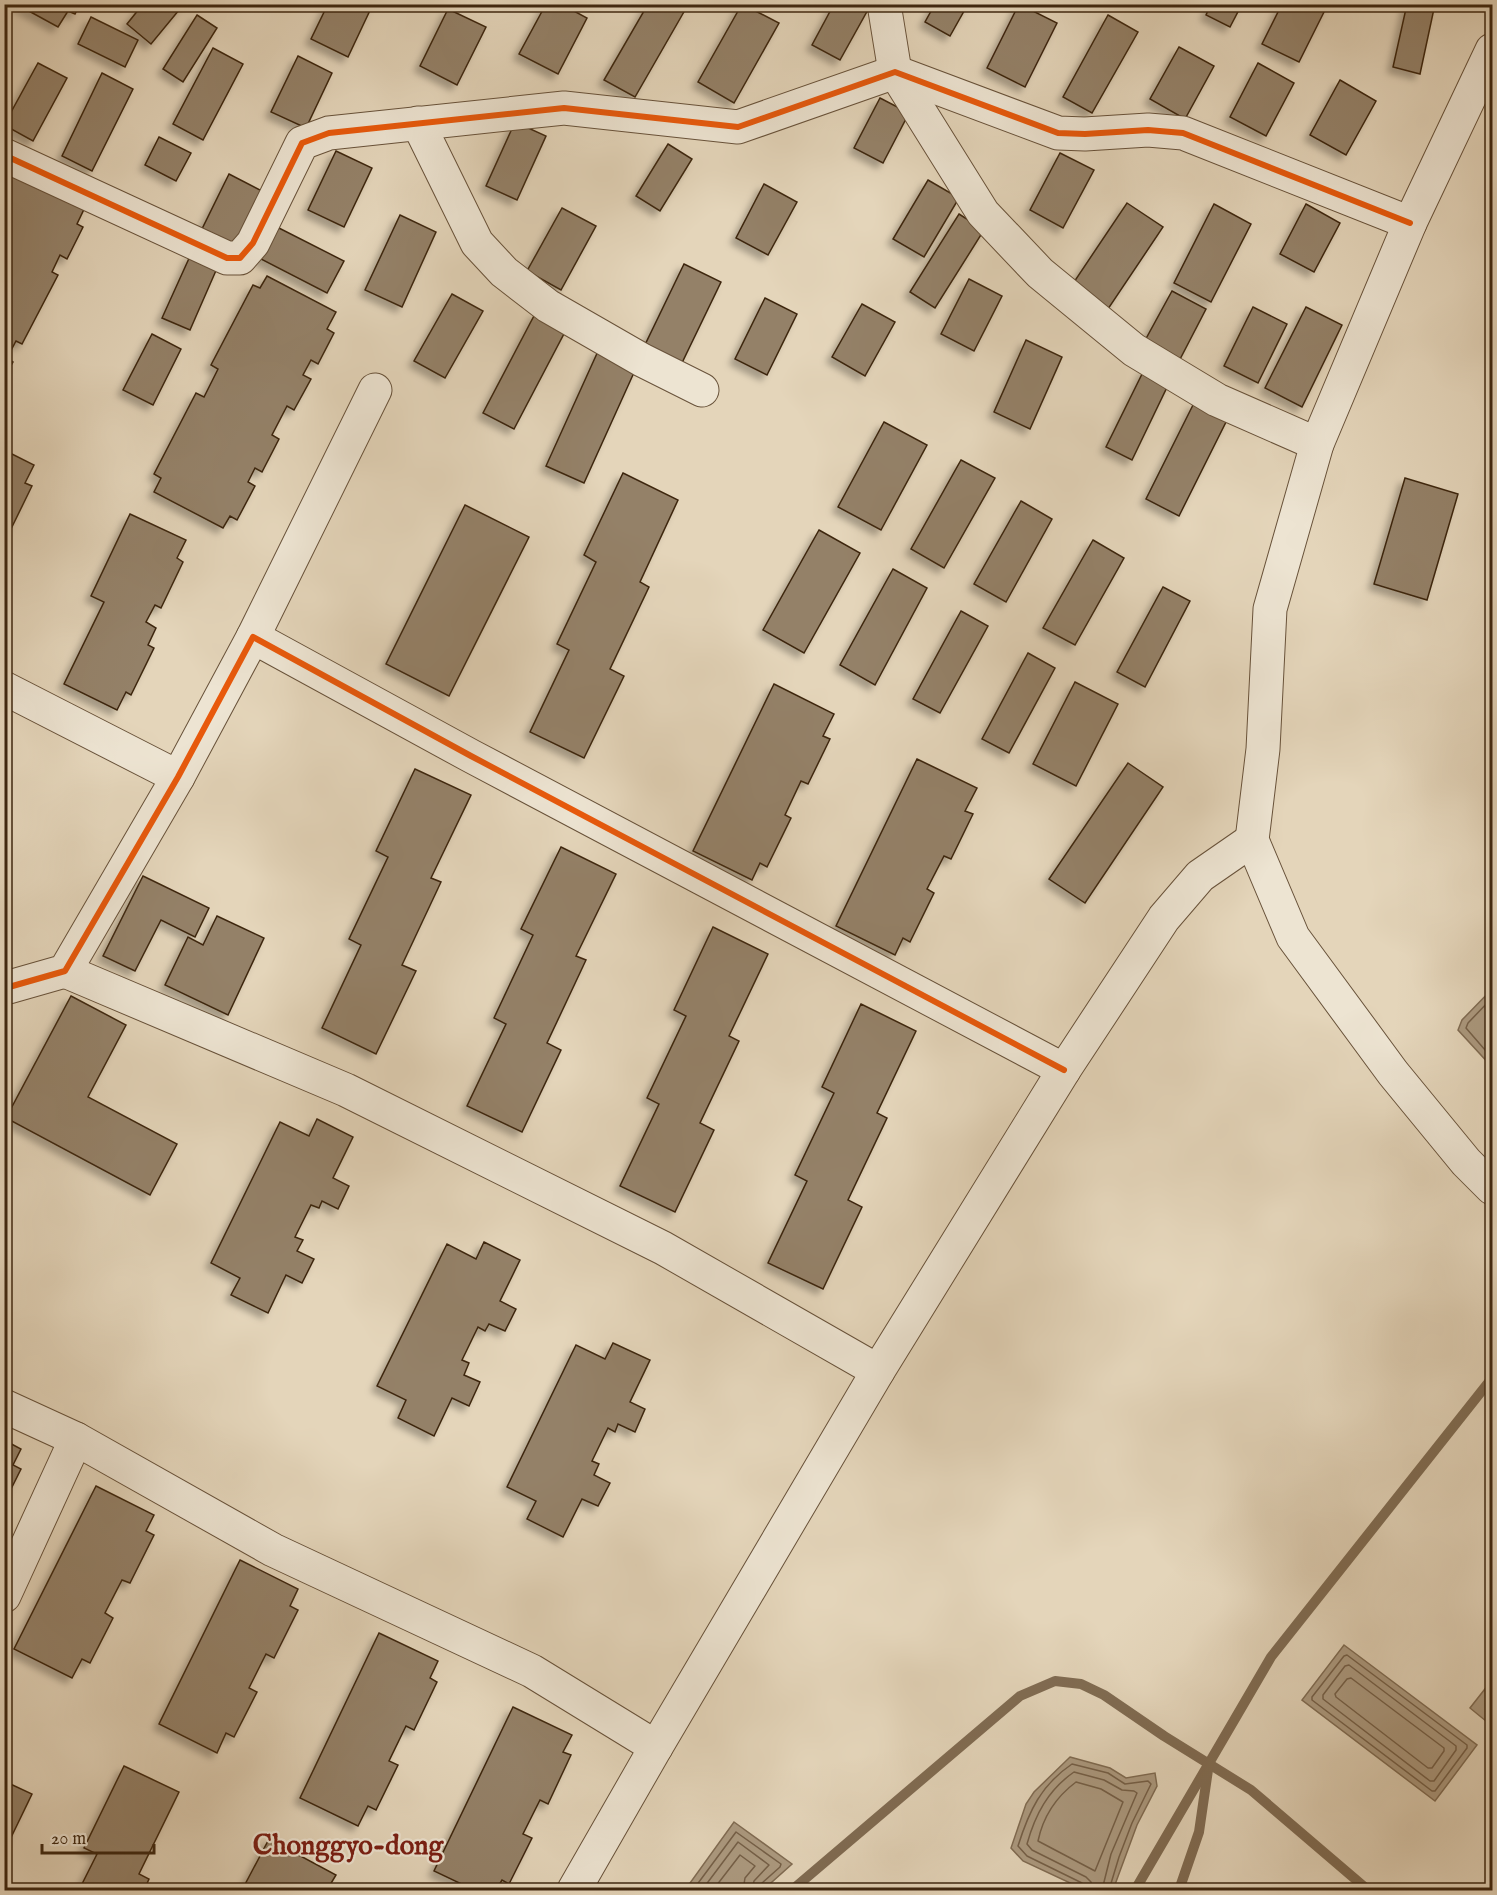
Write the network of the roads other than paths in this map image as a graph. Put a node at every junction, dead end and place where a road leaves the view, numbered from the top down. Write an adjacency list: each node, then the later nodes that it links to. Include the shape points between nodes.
1 (884, 4): 3 (street)
2 (1492, 50): 6 (street)
3 (895, 72): 4 (street, via 738,127 564,108); 6 (street, via 1058,133 1183,133); 9 (street, via 983,213 1040,273 1134,350 1217,400)
4 (418, 123): 5 (street, via 329,133 302,143 253,243 240,258 227,258); 8 (street, via 477,243 504,272 548,306)
5 (4, 155)
6 (1410, 223): 9 (street)
7 (375, 390): 10 (street)
8 (702, 390)
9 (1317, 444): 13 (street, via 1270,609 1263,749)
10 (253, 637): 12 (street); 16 (street)
11 (4, 688): 12 (street)
12 (178, 777): 14 (street)
13 (1252, 840): 16 (street, via 1200,876 1164,918); 17 (street, via 1293,937 1393,1073)
14 (65, 970): 15 (street, via 9,987); 18 (street, via 346,1090 663,1248)
15 (4, 985)
16 (1064, 1070): 18 (street)
17 (1492, 1188)
18 (878, 1371): 22 (street)
19 (4, 1406): 20 (street)
20 (76, 1439): 21 (street); 22 (street, via 273,1551 532,1671)
21 (4, 1596)
22 (656, 1747): 23 (street)
23 (574, 1890)

